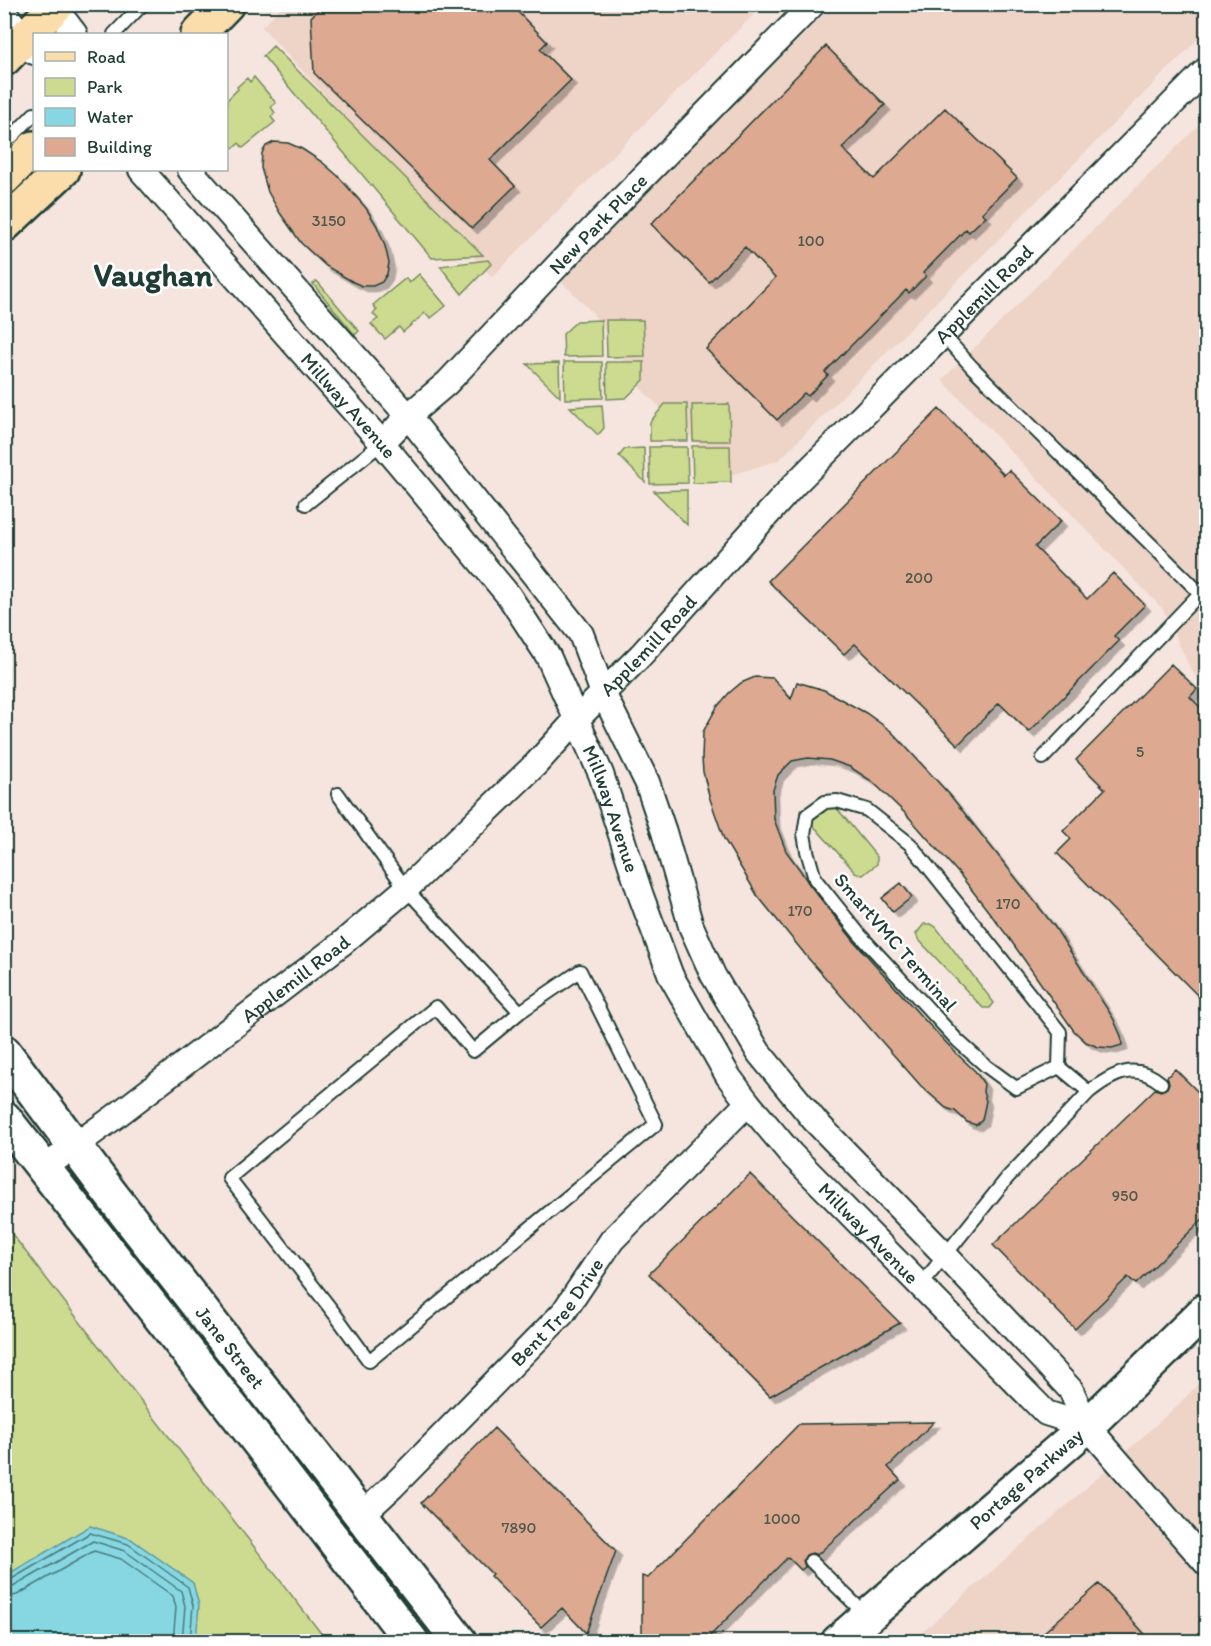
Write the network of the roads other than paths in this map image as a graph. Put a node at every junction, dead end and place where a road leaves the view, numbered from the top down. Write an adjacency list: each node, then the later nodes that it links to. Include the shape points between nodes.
1 (143, 4): 8 (lane)
2 (227, 4): 9 (main road)
3 (813, 4): 22 (street, New Park Place, via 447,383)
4 (55, 6): 6 (main road); 7 (street)
5 (4, 12): 11 (street)
6 (34, 33)
7 (74, 33)
8 (115, 33)
9 (199, 33)
10 (33, 34): 11 (main road)
11 (21, 50)
12 (1206, 70): 21 (street, Applemill Road)
13 (33, 115): 14 (lane)
14 (4, 145)
15 (33, 149): 19 (main road)
16 (62, 171): 20 (main road)
17 (142, 171): 23 (street, Millway Avenue)
18 (191, 171): 22 (street, Millway Avenue)
19 (4, 178)
20 (4, 225)
21 (943, 334): 25 (lane, via 972,367); 26 (street, Applemill Road, via 794,485)
22 (408, 416): 23 (street, New Park Place); 26 (street, Millway Avenue, via 580,634)
23 (382, 443): 24 (lane); 27 (street, Millway Avenue, via 509,596 548,656)
24 (306, 504)
25 (1204, 592): 28 (lane)
26 (603, 693): 27 (street, Applemill Road); 40 (street, Millway Avenue, via 647,782 690,926 713,975 759,1053 814,1121)
27 (577, 719): 30 (street, Applemill Road, via 536,764); 36 (street, Millway Avenue, via 601,774 671,976 728,1076)
28 (1043, 758)
29 (338, 794): 30 (lane)
30 (406, 889): 31 (lane); 38 (street, Applemill Road, via 341,944)
31 (520, 1012): 31 (lane, via 580,971 656,1124 369,1361 229,1178 436,1007 473,1051)
32 (4, 1052): 38 (main road, Jane Street)
33 (1059, 1067): 33 (lane, SmartVMC Terminal, via 1060,1032 910,844 867,810 837,801 825,802 807,815 804,834 814,879 958,1041 1016,1088); 35 (lane)
34 (1161, 1083): 35 (lane, via 1143,1071 1129,1071 1106,1079)
35 (1089, 1092): 40 (lane, via 1008,1177)
36 (748, 1103): 41 (street, Millway Avenue, via 791,1154); 44 (street, Bent Tree Drive, via 612,1240 563,1312)
37 (4, 1118): 39 (main road, Jane Street)
38 (75, 1146): 39 (street, Applemill Road); 44 (main road, Jane Street)
39 (44, 1168): 48 (main road, Jane Street)
40 (945, 1255): 41 (lane); 43 (street, Millway Avenue, via 1071,1390)
41 (921, 1286): 43 (street, Millway Avenue, via 1046,1413)
42 (1206, 1310): 43 (main road, Portage Parkway)
43 (1087, 1426): 46 (street, Millway Avenue); 47 (main road, Portage Parkway)
44 (362, 1515): 49 (main road, Jane Street)
45 (811, 1561): 47 (lane)
46 (1206, 1563)
47 (867, 1616): 50 (main road, Portage Parkway)
48 (412, 1641)
49 (459, 1641)
50 (838, 1641)

